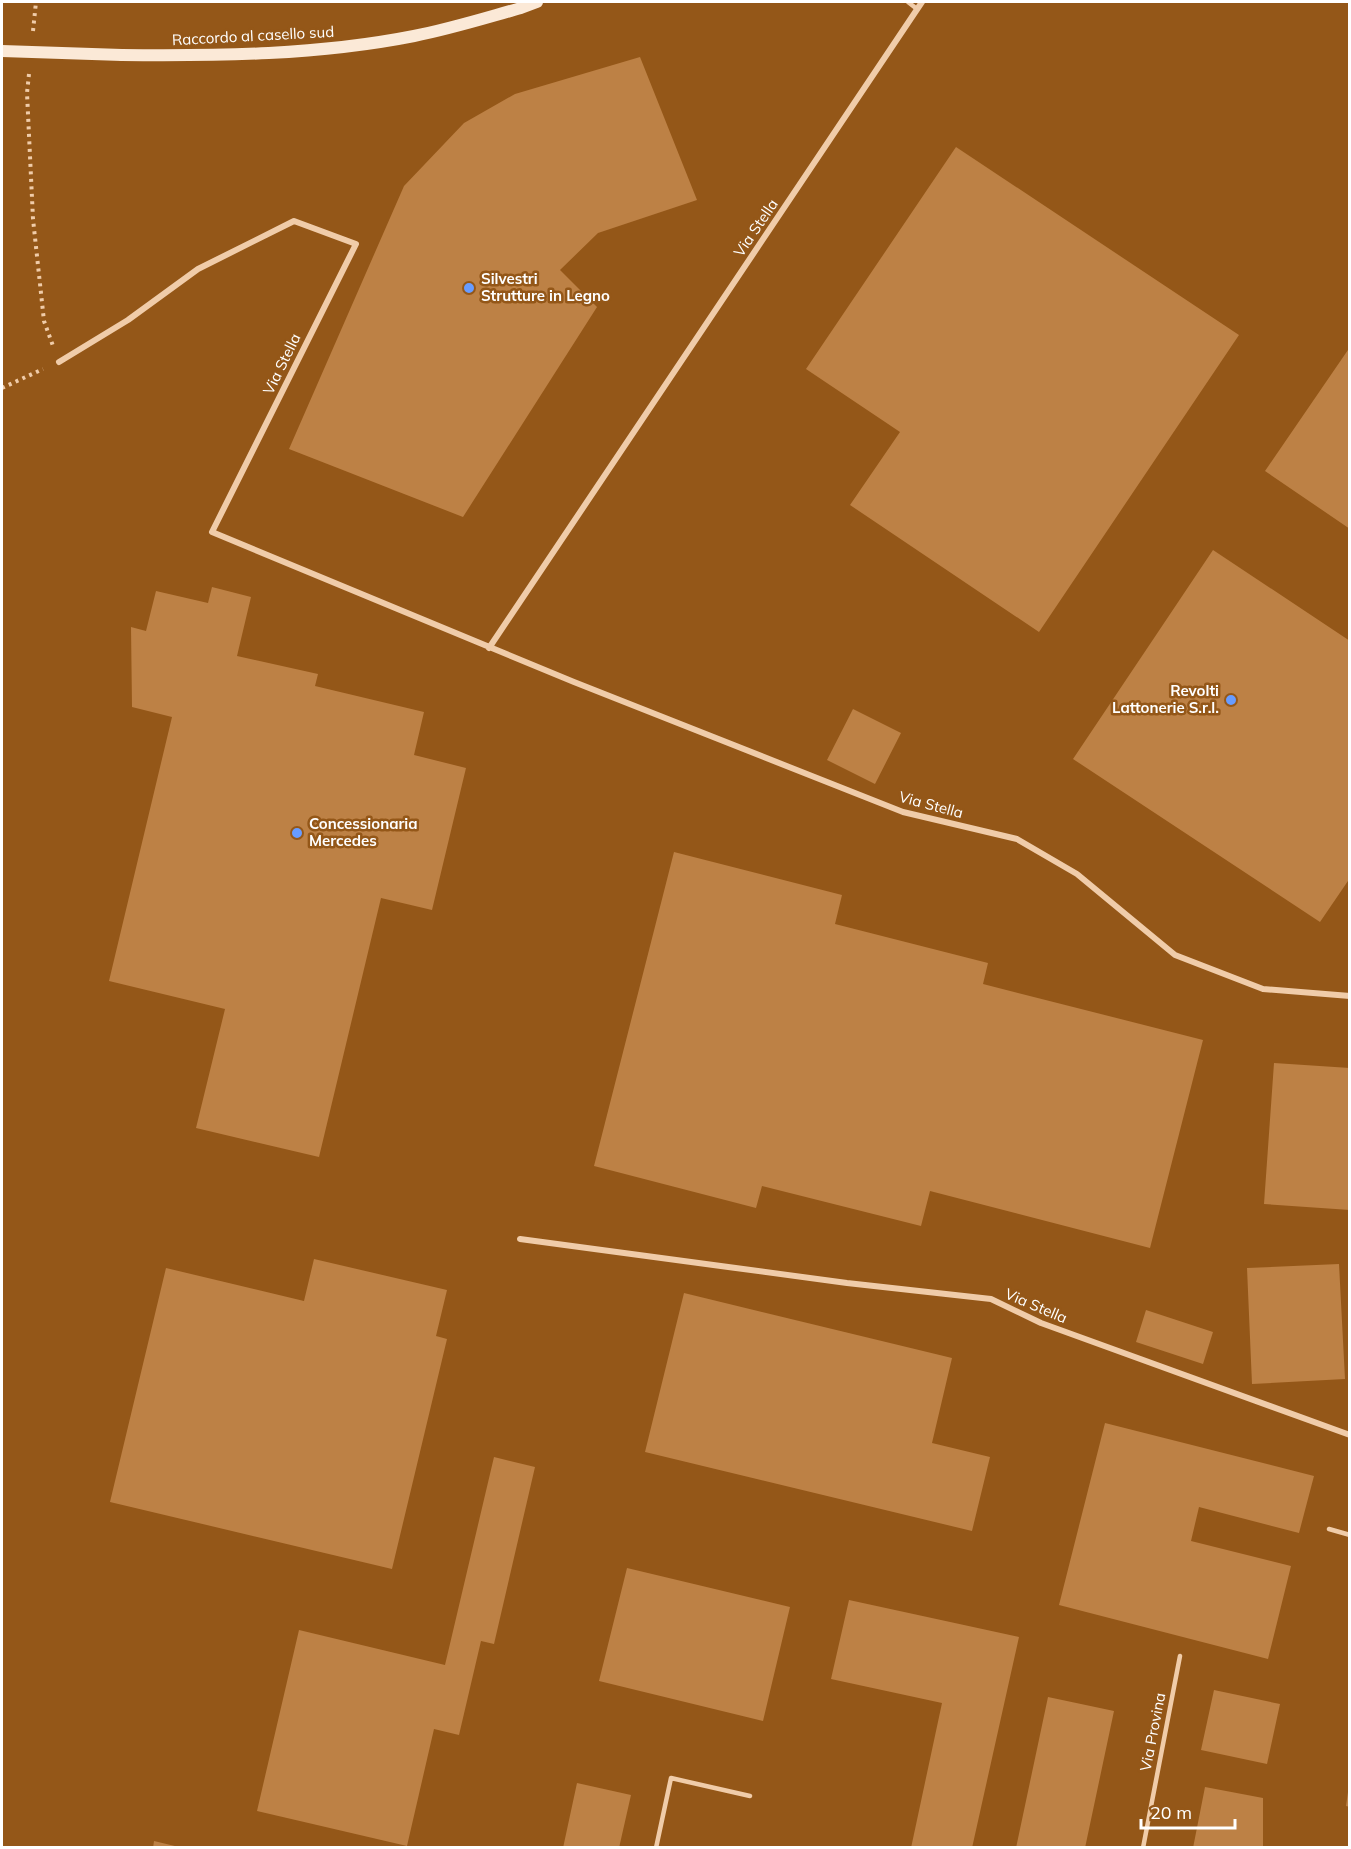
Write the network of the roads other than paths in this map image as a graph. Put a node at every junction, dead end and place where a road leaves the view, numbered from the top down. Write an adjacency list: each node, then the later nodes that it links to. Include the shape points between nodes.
1 (537, 2): 5 (main road, Raccordo al casello sud, bridge, via 415,36 302,52 212,56)
2 (908, 2): 4 (lane)
3 (922, 2): 4 (street, Via Stella)
4 (917, 9): 7 (street, Via Stella)
5 (2, 51)
6 (59, 362): 7 (street, Via Stella, via 128,320 198,269 294,221 356,244 213,532)
7 (489, 648): 8 (street, Via Stella, via 903,812 1017,839 1077,874 1175,955 1263,989)
8 (1350, 996)
9 (520, 1239): 10 (street, Via Stella, via 991,1299 1041,1323)
10 (1350, 1435)
11 (1329, 1529): 12 (lane)
12 (1350, 1535)
13 (1180, 1656): 16 (lane, Via Provina)
14 (750, 1796): 15 (lane, via 671,1778)
15 (656, 1848)
16 (1143, 1848)

